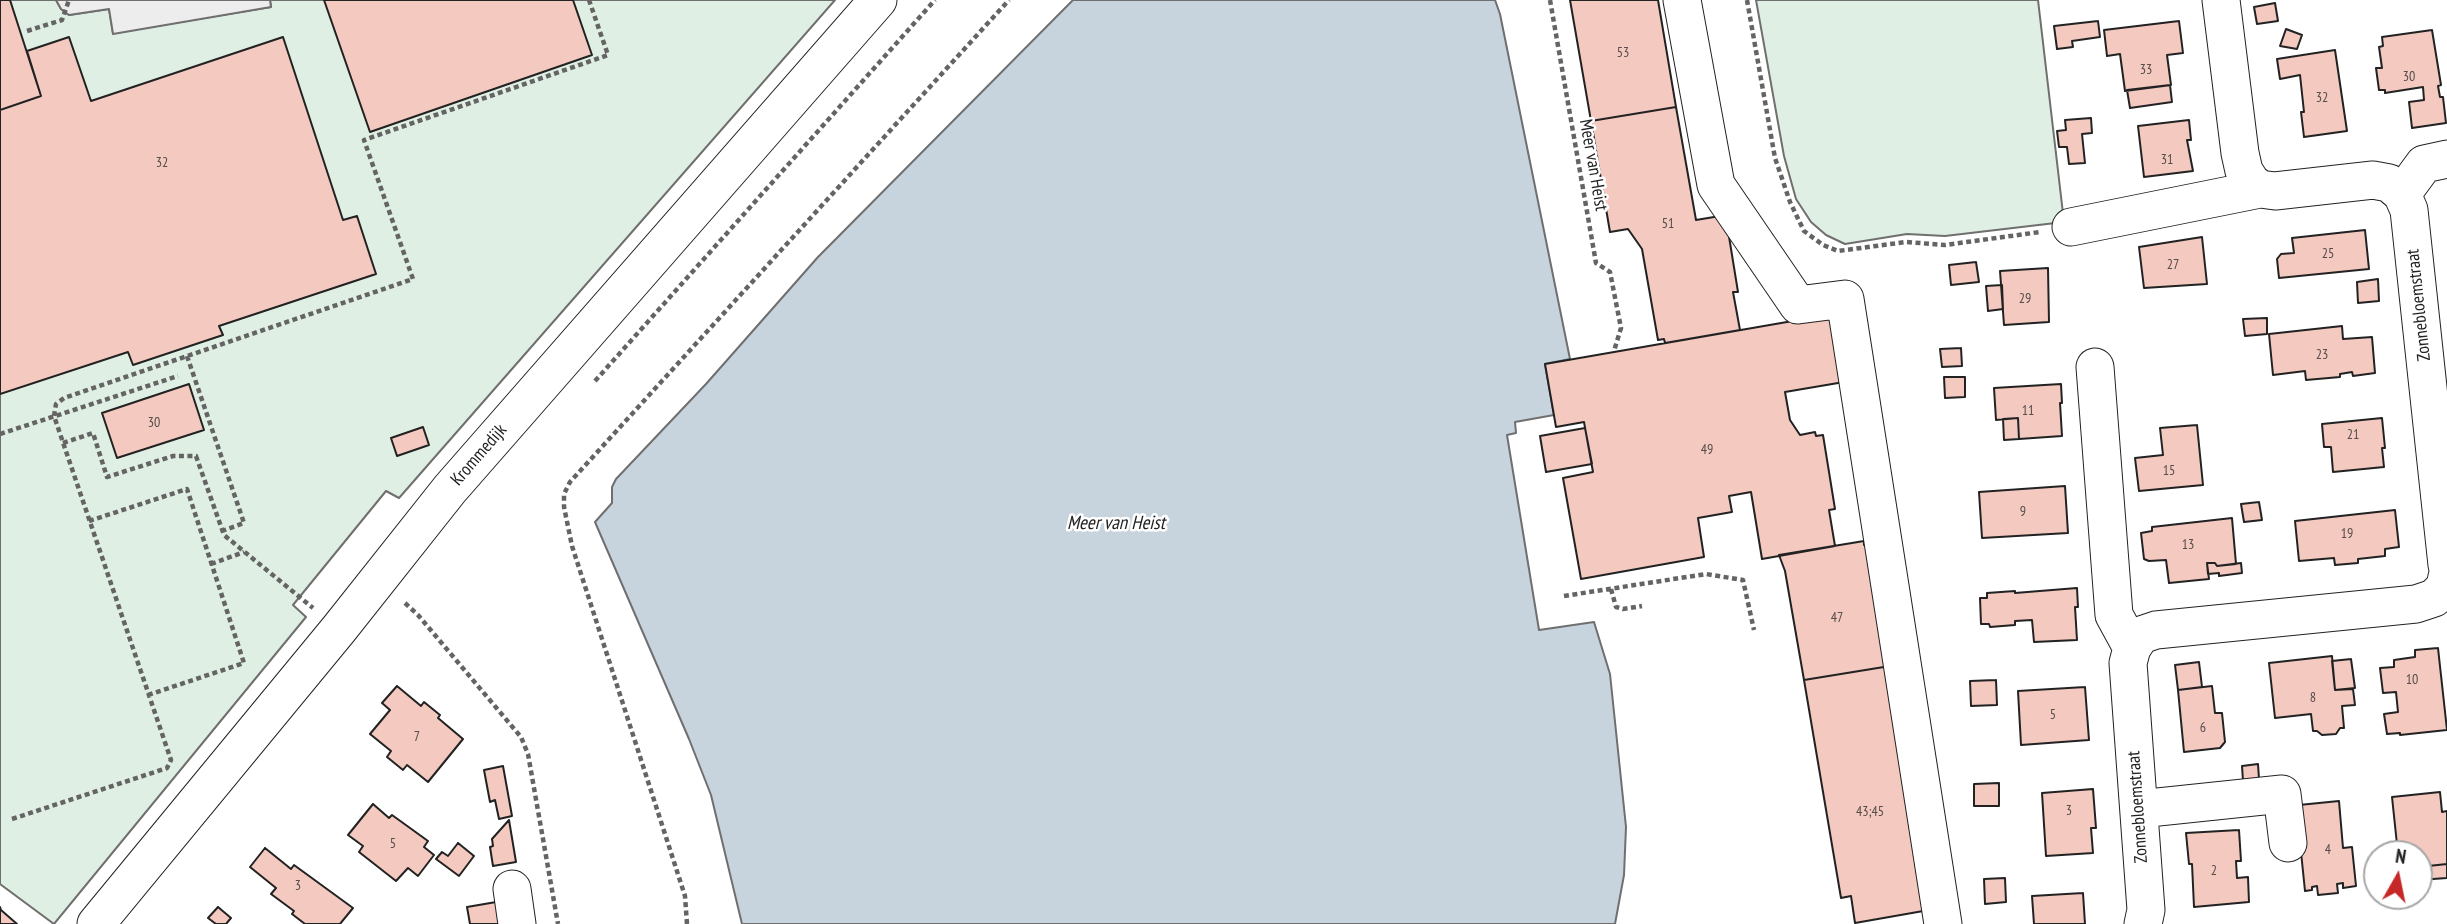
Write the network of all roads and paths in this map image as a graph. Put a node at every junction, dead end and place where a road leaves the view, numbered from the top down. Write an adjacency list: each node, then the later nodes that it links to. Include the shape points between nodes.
1 (69, 0): 10 (path, via 62,20)
2 (589, 0): 16 (path, via 608,55 364,139 412,279)
3 (878, 0): 27 (street, Krommedijk, via 450,489)
4 (935, 0): 19 (path)
5 (1009, 0): 43 (path, via 579,472 564,494 572,546 685,896)
6 (1550, 0): 15 (path, Meer van Heist, via 1596,263 1610,272 1621,328)
7 (1682, 0): 44 (street, via 1716,185 1798,305 1845,299)
8 (1747, 0): 14 (path, via 1775,158 1804,231 1823,245 1838,251 1906,242 1945,245)
9 (2221, 0): 12 (street, via 2240,153 2244,171)
10 (27, 31)
11 (2447, 159): 13 (street, via 2424,164)
12 (2260, 189): 13 (street, via 2373,180 2389,183); 14 (street)
13 (2402, 194): 28 (street, Zonnebloemstraat, via 2409,209)
14 (2071, 227)
15 (1614, 351)
16 (187, 356): 20 (path, via 64,398 56,404); 24 (path, via 244,523)
17 (2095, 367): 34 (street, via 2114,615)
18 (178, 376): 20 (path)
19 (586, 391)
20 (54, 416): 21 (path); 22 (path)
21 (0, 434)
22 (63, 443): 23 (path); 24 (path, via 93,433 107,477 173,456 196,456)
23 (89, 521): 26 (path, via 187,489); 35 (path)
24 (222, 531): 25 (path)
25 (244, 552): 26 (path); 32 (path)
26 (211, 564): 35 (path, via 244,663)
27 (377, 580): 32 (street, Krommedijk); 42 (path, via 418,615 521,737 528,754)
28 (2446, 580): 34 (street, Zonnebloemstraat, via 2434,598 2416,604 2156,630 2141,635)
29 (1611, 589): 30 (path); 31 (path, via 1616,607); 33 (path, via 1706,574 1743,580)
30 (1564, 596)
31 (1642, 606)
32 (338, 629): 40 (street, Krommedijk)
33 (1754, 630)
34 (2132, 648): 36 (street, Zonnebloemstraat, via 2128,663)
35 (148, 695): 37 (path, via 171,760 167,768)
36 (2138, 809): 38 (street, via 2283,794); 45 (street, Zonnebloemstraat, via 2146,911)
37 (12, 819)
38 (2288, 843)
39 (512, 888): 41 (street)
40 (96, 924)
41 (517, 924)
42 (558, 924)
43 (687, 924)
44 (1942, 924)
45 (2143, 924)

